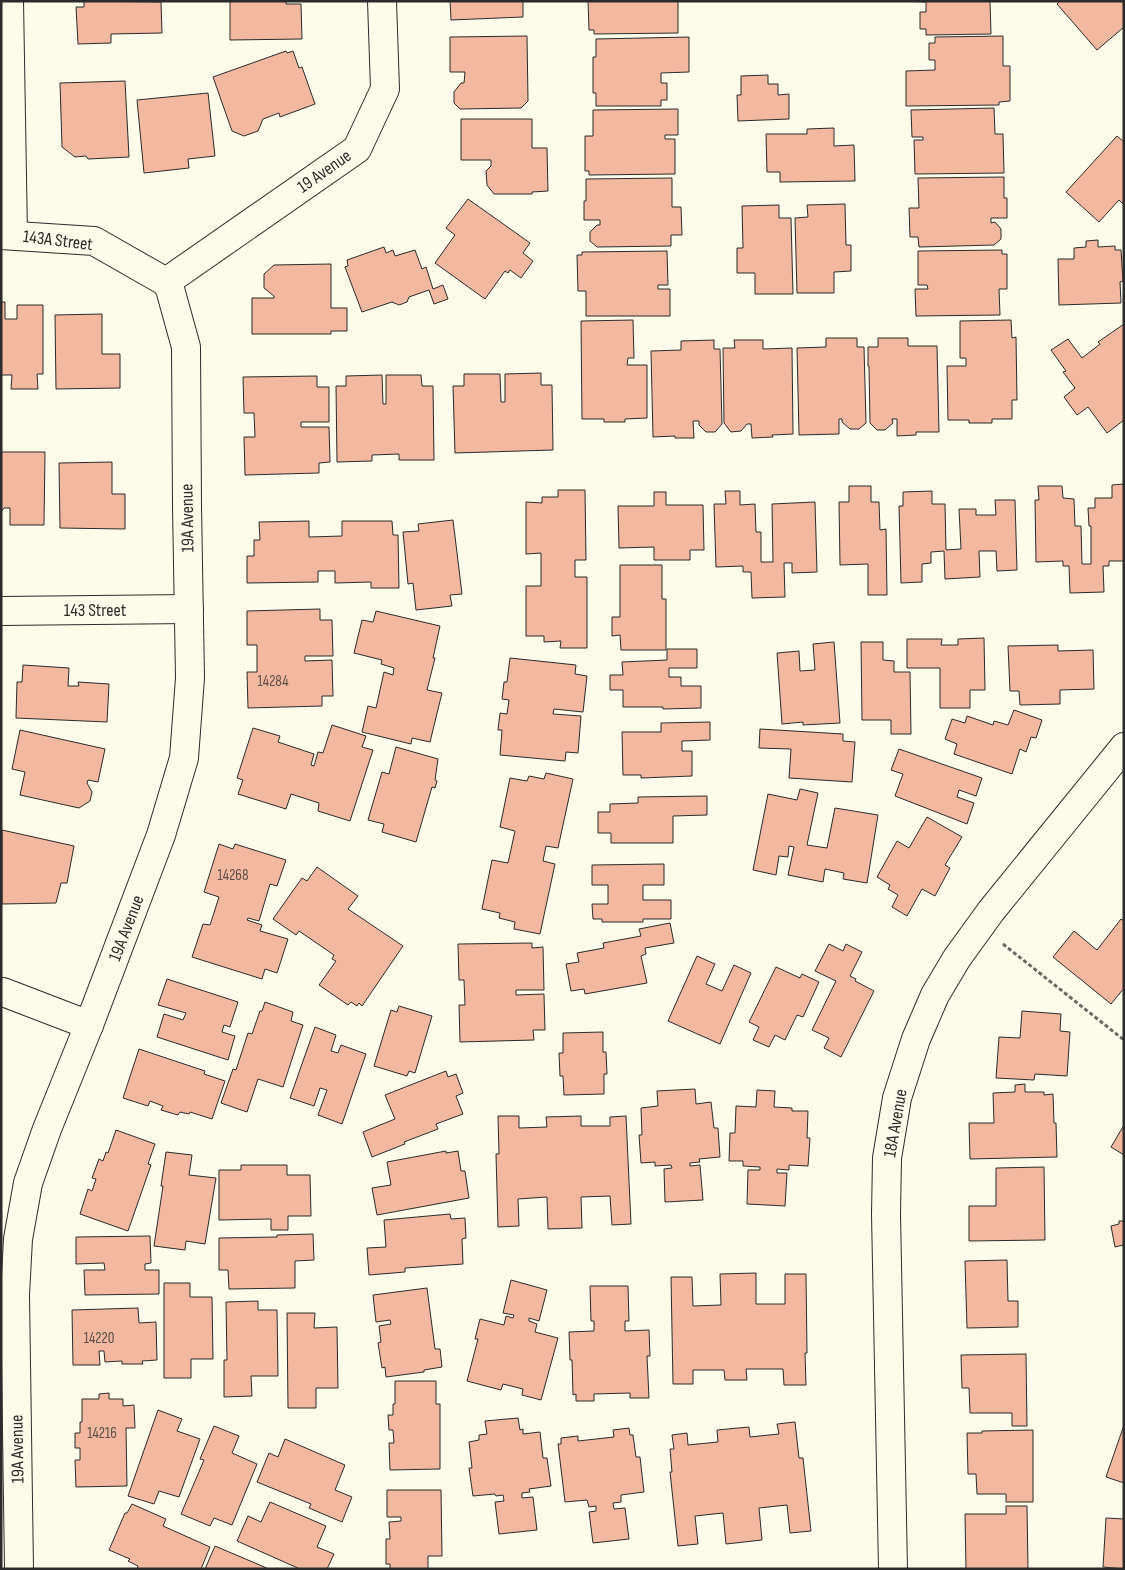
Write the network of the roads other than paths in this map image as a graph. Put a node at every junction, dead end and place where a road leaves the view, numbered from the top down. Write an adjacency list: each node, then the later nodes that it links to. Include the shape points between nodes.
1 (9, 1): 3 (street)
2 (382, 1): 4 (street, 19 Avenue, via 385,89 357,149)
3 (7, 235): 4 (street, 143A Street, via 94,241)
4 (166, 282): 5 (street, 19A Avenue, via 186,347)
5 (189, 609): 6 (street, 143 Street); 9 (street, 19A Avenue, via 190,678 184,758 161,835)
6 (1, 611)
7 (1124, 747): 11 (street, 18A Avenue, via 957,958 935,995 916,1039 897,1098 887,1158 886,1214)
8 (3, 992): 9 (street)
9 (88, 1025): 10 (street, 19A Avenue, via 28,1182 18,1239 15,1296)
10 (19, 1569)
11 (892, 1569)

